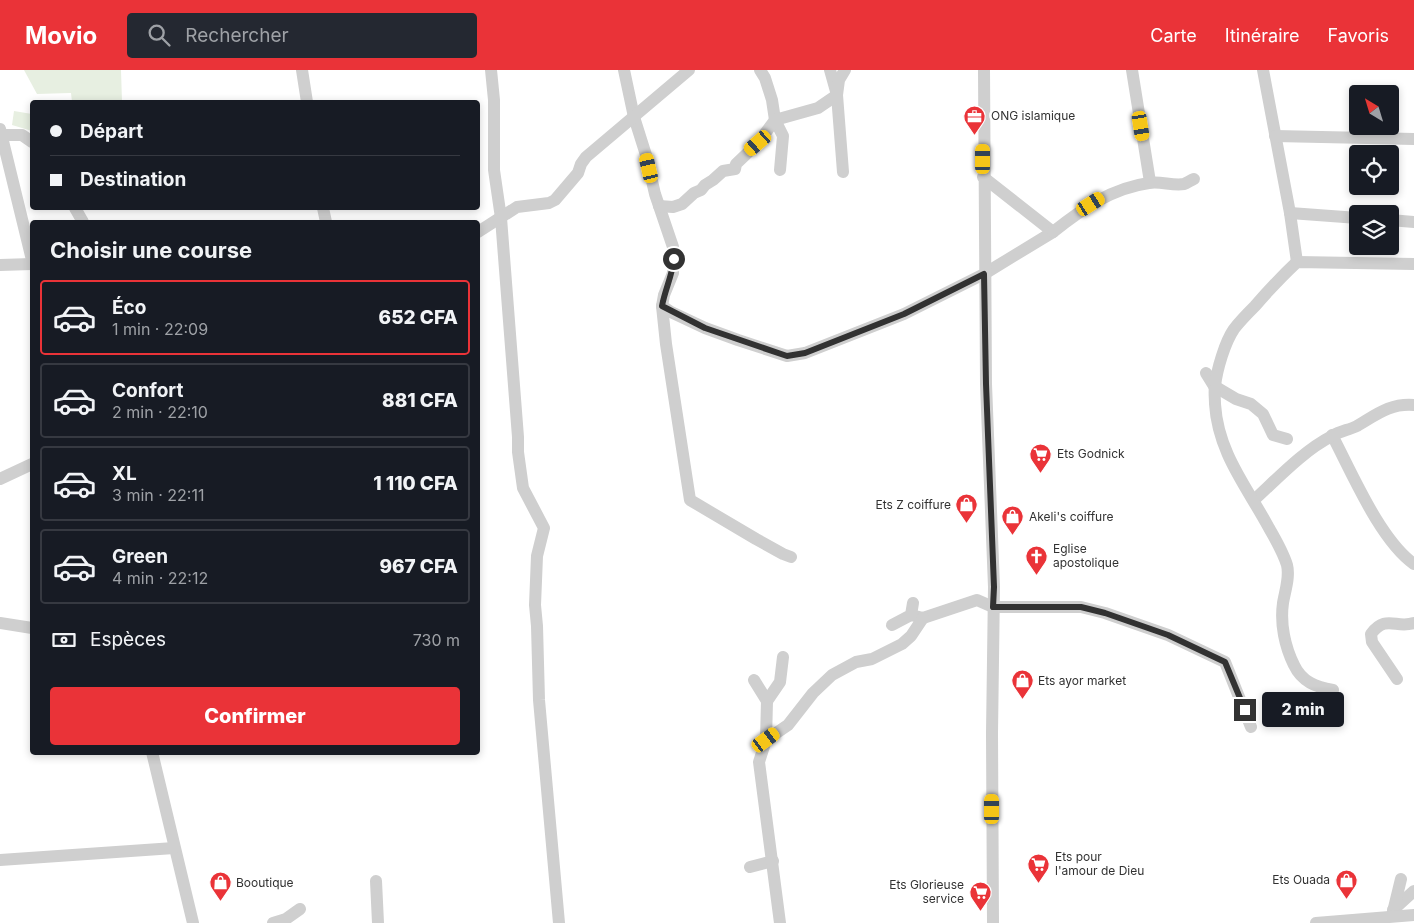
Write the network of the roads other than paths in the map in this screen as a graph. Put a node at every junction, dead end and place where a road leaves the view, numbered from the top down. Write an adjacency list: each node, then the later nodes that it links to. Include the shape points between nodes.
1 (302, 70): 12 (street)
2 (491, 70): 27 (street, via 494,170)
3 (624, 70): 13 (street)
4 (689, 70): 13 (street)
5 (760, 70): 14 (street, via 772,100)
6 (830, 70): 11 (street)
7 (845, 70): 11 (street)
8 (984, 70): 21 (street)
9 (1132, 70): 23 (street)
10 (1263, 70): 16 (street)
11 (837, 95): 14 (street, via 818,108); 20 (street)
12 (307, 100)
13 (634, 118): 24 (street); 27 (street, via 586,157 578,173 555,200 517,207)
14 (775, 120): 19 (street, via 783,136); 24 (street, via 735,169 723,172 682,204)
15 (1, 132): 18 (street, via 22,135); 32 (street)
16 (1276, 136): 17 (street); 25 (street)
17 (1414, 138)
18 (30, 141)
19 (780, 170)
20 (843, 172)
21 (983, 177): 31 (street); 37 (street)
22 (1194, 179): 23 (street, via 1184,184)
23 (1150, 182): 31 (street, via 1101,198)
24 (659, 206): 38 (street, via 674,259)
25 (1290, 213): 26 (street); 33 (street)
26 (1349, 217)
27 (501, 218): 30 (street); 77 (street, via 518,452 523,488 544,528 537,556 535,605 539,700)
28 (1399, 221): 29 (street)
29 (1414, 222)
30 (480, 231)
31 (1053, 232): 37 (street)
32 (30, 252)
33 (1297, 262): 35 (street); 40 (street, via 1233,330)
34 (30, 264): 36 (street)
35 (1414, 264)
36 (0, 265)
37 (984, 274): 38 (street, via 904,314 805,353 787,356 705,328); 49 (street)
38 (662, 306): 47 (street, via 690,500)
39 (1206, 373): 40 (street)
40 (1214, 386): 43 (street, via 1251,404 1263,414 1273,435); 46 (street, via 1220,437 1231,465)
41 (1414, 405): 42 (street, via 1404,404 1376,413 1356,427)
42 (1332, 435): 46 (street); 48 (street, via 1378,522 1403,556)
43 (1287, 438)
44 (30, 465): 45 (street)
45 (0, 479)
46 (1254, 500): 58 (street, via 1288,567 1283,605 1284,632 1294,667 1309,683)
47 (791, 557)
48 (1414, 564)
49 (993, 607): 50 (street, via 977,600); 60 (street, via 1081,607 1176,639 1225,662); 79 (street)
50 (915, 612): 53 (street); 61 (street, via 911,636 902,644 832,675 788,725)
51 (0, 623): 54 (street)
52 (1414, 623): 56 (street, via 1387,622 1378,625 1371,634 1372,642)
53 (892, 625)
54 (30, 628)
55 (783, 657): 59 (street, via 780,682)
56 (1397, 679)
57 (754, 680): 59 (street)
58 (1333, 690)
59 (767, 701): 61 (street)
60 (1252, 727)
61 (766, 740): 65 (street, via 759,762)
62 (153, 755): 63 (street)
63 (174, 848): 64 (street); 74 (street)
64 (0, 860)
65 (773, 861): 66 (street); 78 (street)
66 (750, 867)
67 (1400, 879): 71 (street)
68 (376, 881): 76 (street)
69 (1414, 891): 71 (street)
70 (300, 909): 75 (street)
71 (1393, 913): 72 (street); 73 (street)
72 (1414, 915)
73 (1378, 920): 80 (street)
74 (190, 922)
75 (273, 923)
76 (378, 923)
77 (559, 923)
78 (780, 923)
79 (993, 923)
80 (1316, 923)

